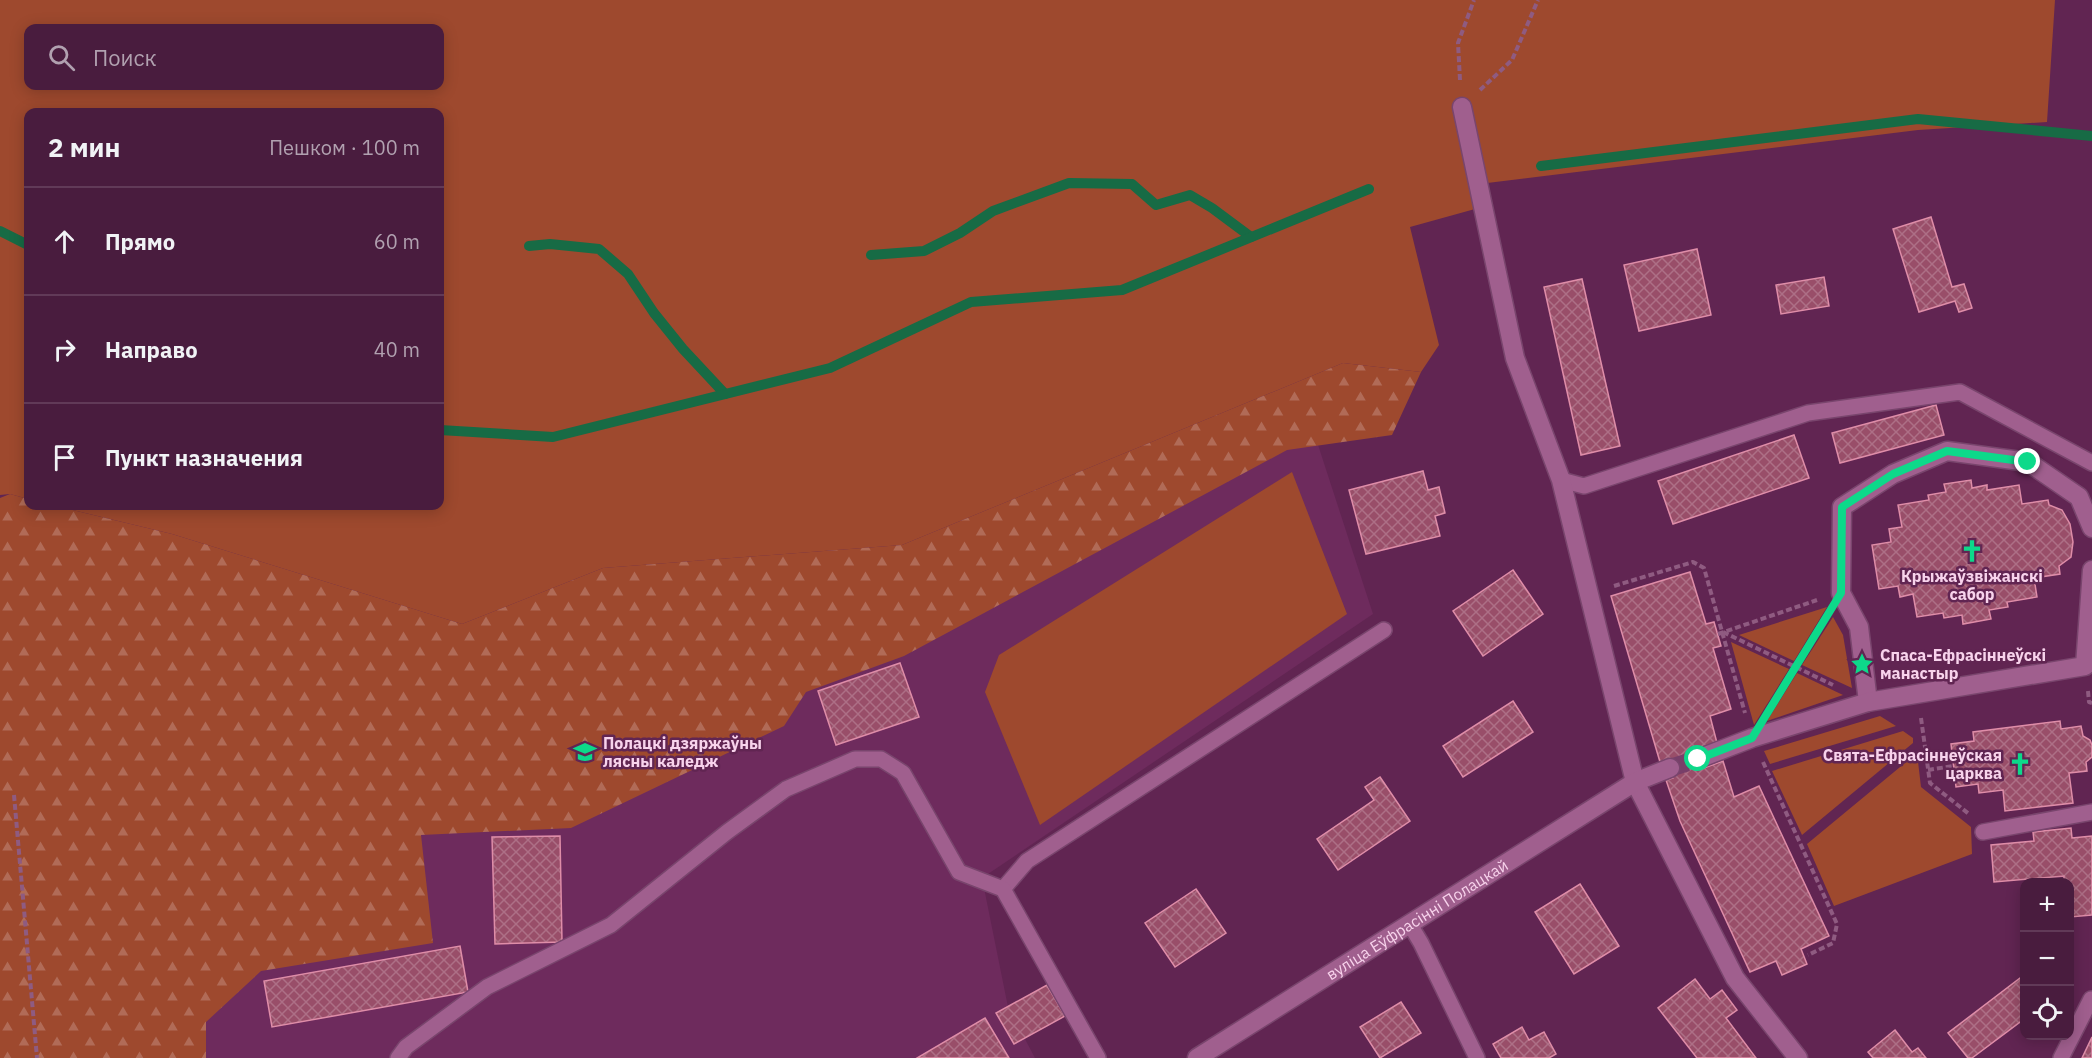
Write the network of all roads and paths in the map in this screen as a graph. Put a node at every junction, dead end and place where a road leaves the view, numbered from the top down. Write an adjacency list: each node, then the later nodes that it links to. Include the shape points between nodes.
1 (1474, 0): 3 (path, via 1458,43)
2 (1538, 0): 3 (path, via 1512,60)
3 (1462, 108): 5 (street, via 1515,358)
4 (2092, 463): 5 (lane, via 1960,392 1808,413 1584,486)
5 (1561, 480): 18 (street)
6 (2092, 528): 8 (street, via 2079,497 2028,462 1947,451 1893,474 1842,507)
7 (2092, 570): 11 (street, via 2085,666)
8 (1841, 593): 10 (path); 10 (path, via 1720,633); 12 (street, via 1859,627)
9 (1384, 630): 22 (lane, via 1027,861)
10 (1795, 667): 12 (path); 13 (path)
11 (1918, 693): 12 (street); 17 (path)
12 (1868, 702): 13 (street)
13 (1752, 738): 14 (street)
14 (1698, 759)
15 (1953, 766): 17 (path)
16 (1670, 768): 18 (street, вуліца Еўфрасінні Полацкай)
17 (1928, 770): 21 (path, via 1930,783 1980,823)
18 (1635, 782): 23 (street, вуліца Еўфрасінні Полацкай); 30 (street, via 1735,978)
19 (14, 795): 25 (path)
20 (2092, 812): 21 (lane)
21 (1983, 832)
22 (1003, 889): 26 (lane, via 959,872 903,773 882,759 855,759 786,789 611,925 487,987 406,1047); 27 (lane)
23 (1408, 923): 28 (street, вуліца Еўфрасінні Полацкай); 29 (lane)
24 (2091, 999): 31 (lane)
25 (38, 1058)
26 (398, 1058)
27 (1098, 1058)
28 (1197, 1058)
29 (1476, 1058)
30 (1798, 1058)
31 (2061, 1058)

